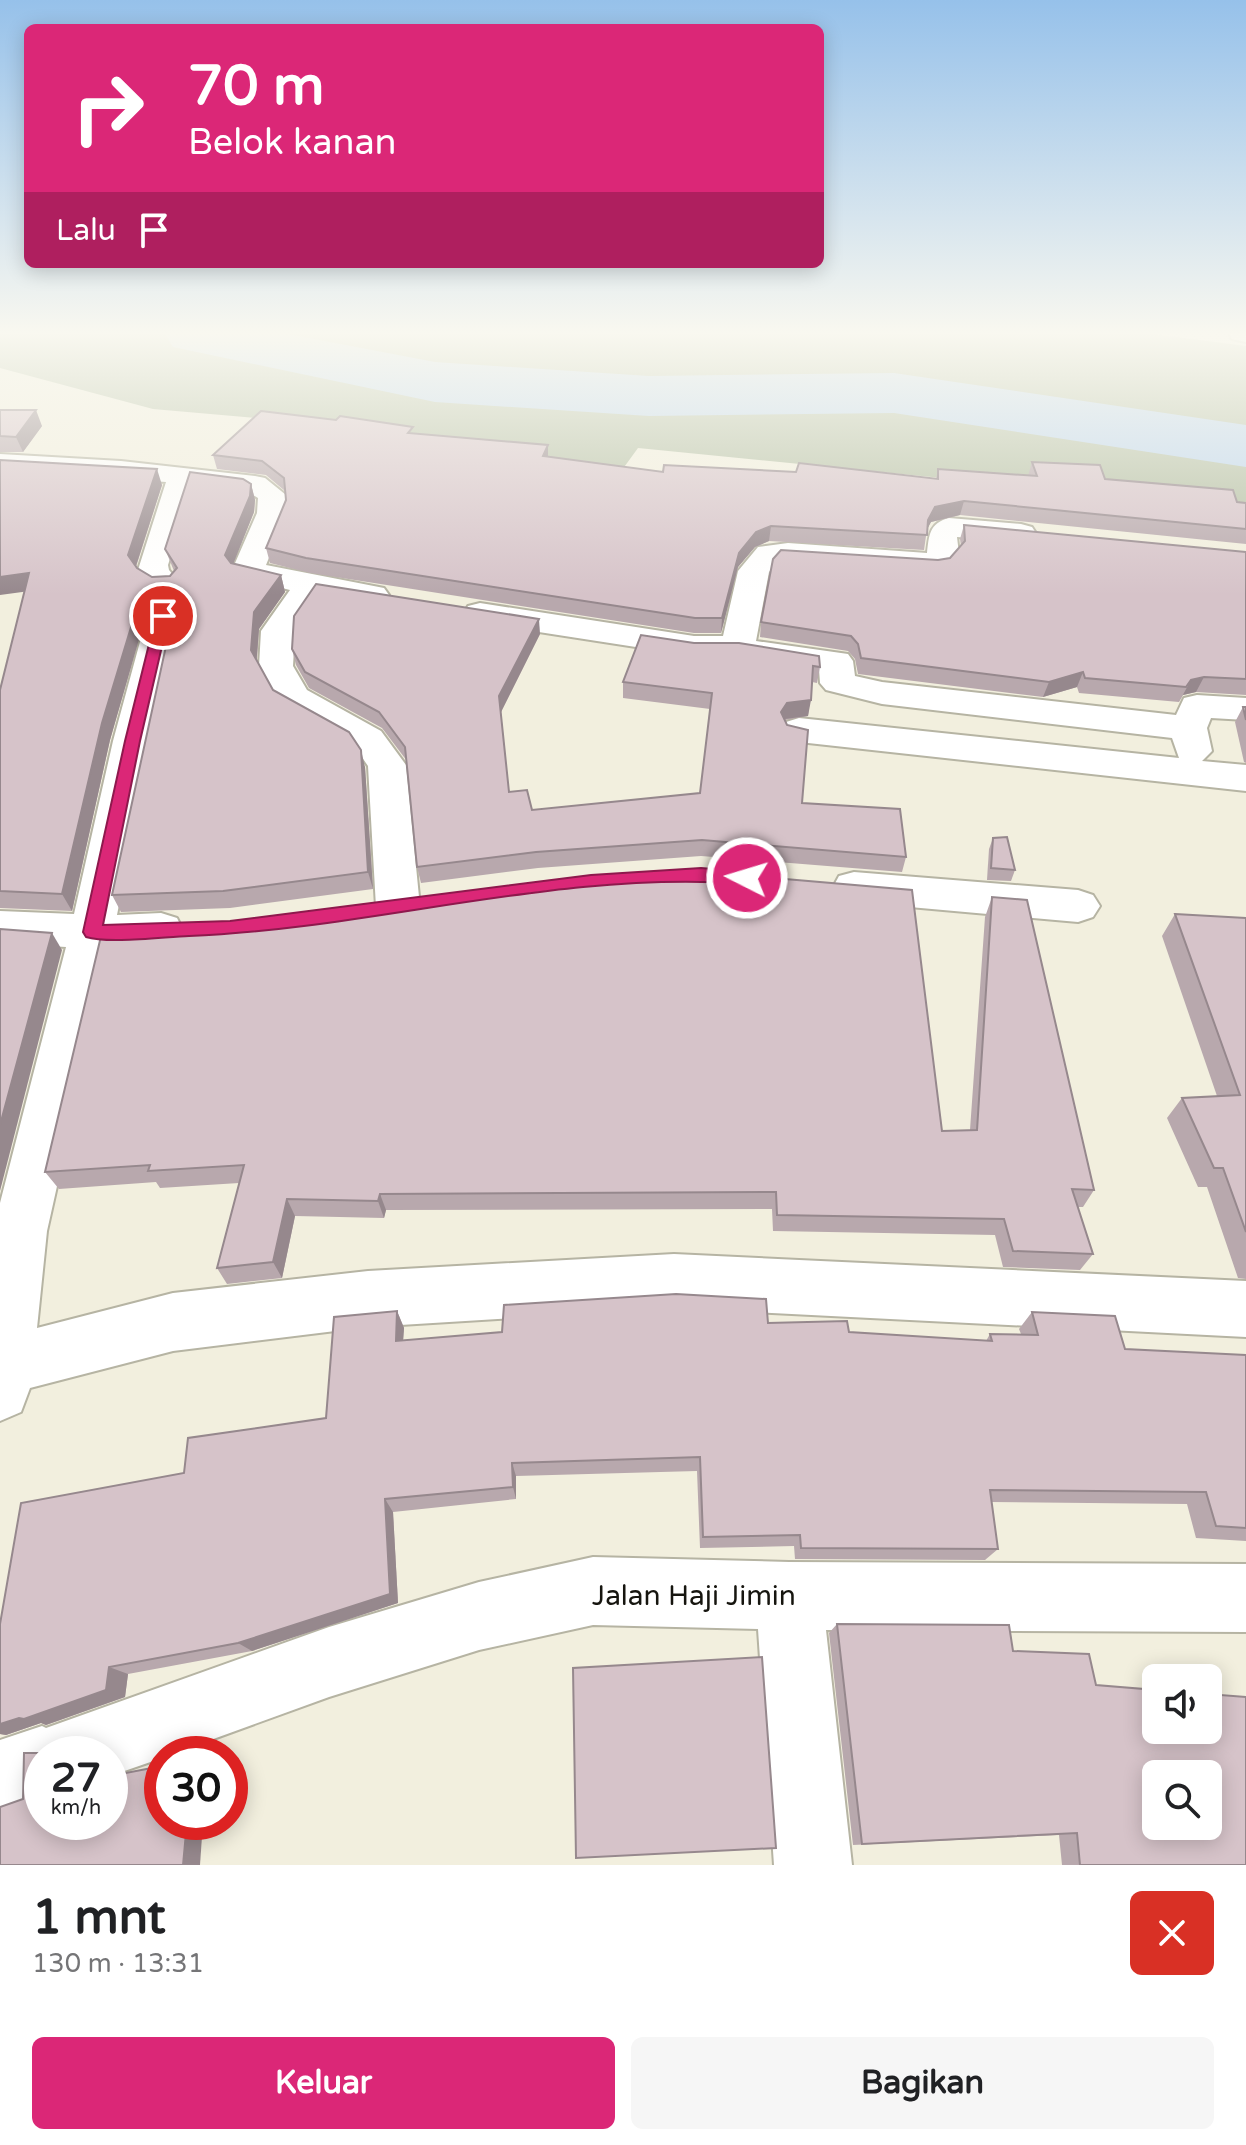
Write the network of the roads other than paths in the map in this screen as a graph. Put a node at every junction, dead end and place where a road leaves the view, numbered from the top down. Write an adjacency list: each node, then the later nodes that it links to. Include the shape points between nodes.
1 (0, 462): 2 (street)
2 (182, 475): 4 (street, via 255,484 272,495 272,513 248,570); 18 (street, via 153,565 163,599)
3 (1057, 537): 7 (street, via 949,527 942,536 944,554 935,563 769,553 754,571)
4 (309, 585): 5 (street); 15 (street, via 278,631 276,666 293,697 368,739 387,765 414,904)
5 (399, 599)
6 (456, 608): 7 (street, via 678,644)
7 (738, 646): 9 (street, via 836,661 838,683 882,693)
8 (1246, 709): 9 (street, via 1197,706)
9 (1189, 728): 11 (street)
10 (799, 730): 11 (street)
11 (1197, 773): 12 (street)
12 (1246, 778)
13 (816, 884): 14 (street)
14 (1078, 906)
15 (355, 913)
16 (0, 927): 18 (street)
17 (200, 928): 18 (street)
18 (92, 932): 19 (street)
19 (10, 1232): 21 (street)
20 (1246, 1309): 21 (street, via 674,1281 368,1299 173,1322)
21 (1, 1379)
22 (789, 1596): 23 (street, Jalan Haji Jimin); 24 (street, Jalan Haji Jimin, via 593,1591 479,1616 329,1662); 27 (street)
23 (1246, 1598)
24 (121, 1736)
25 (24, 1769): 26 (street)
26 (0, 1777)
27 (813, 1865)

